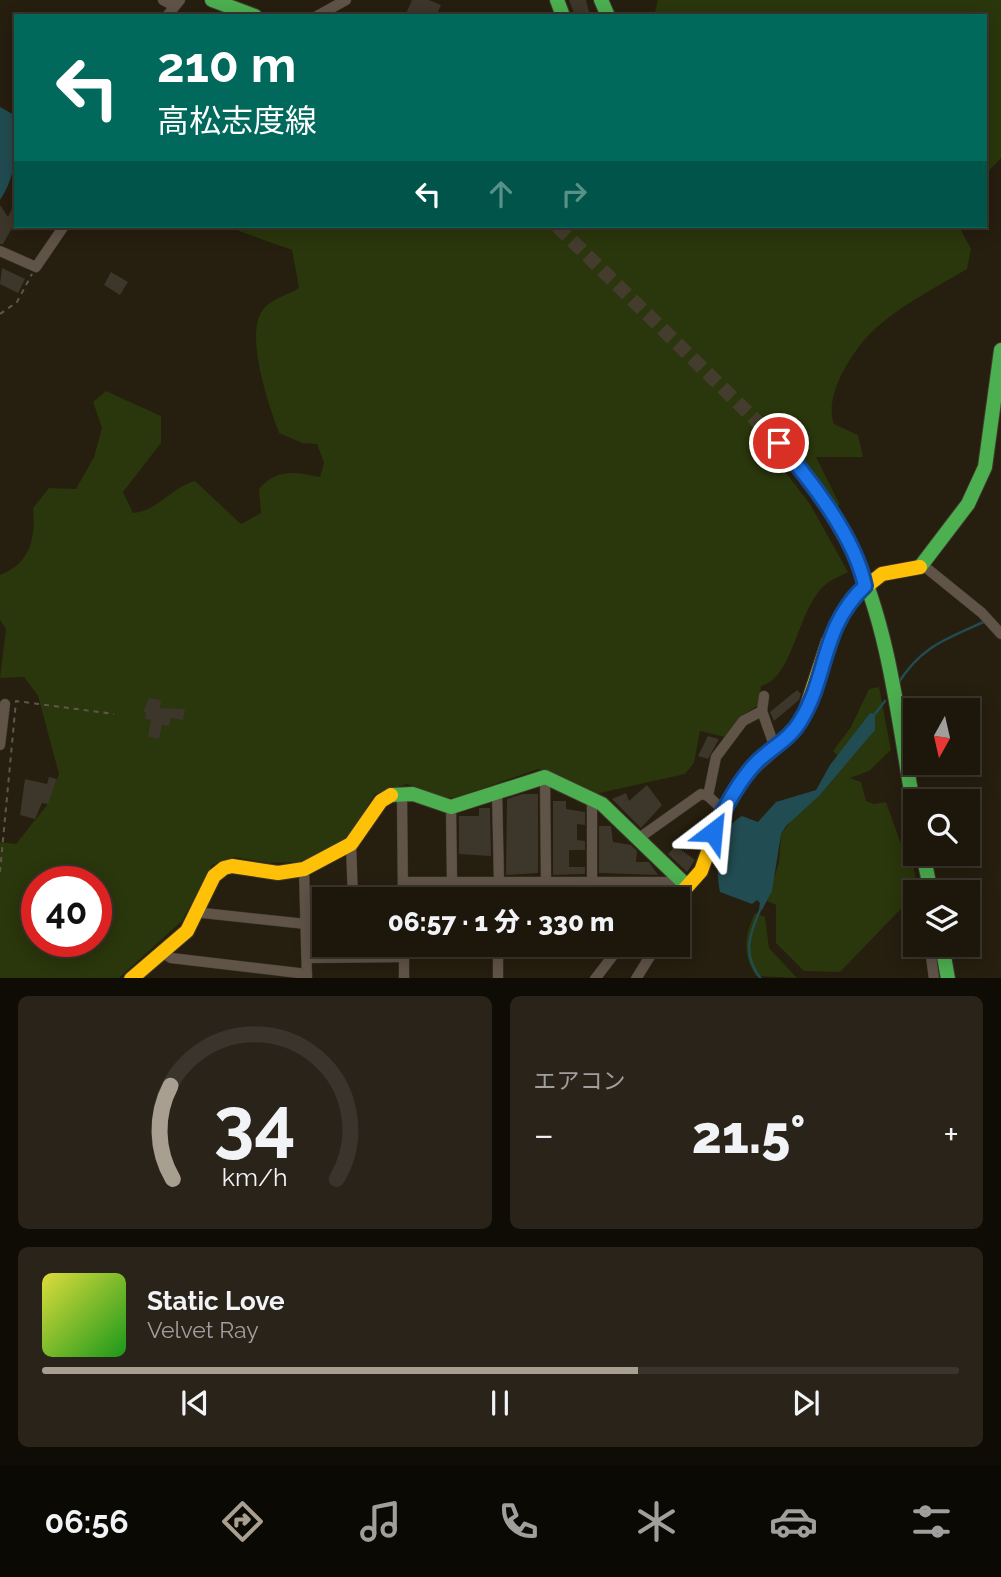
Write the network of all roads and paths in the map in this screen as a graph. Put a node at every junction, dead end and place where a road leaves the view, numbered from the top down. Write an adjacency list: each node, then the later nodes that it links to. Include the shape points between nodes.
1 (163, 0): 4 (street)
2 (212, 0): 5 (street)
3 (346, 0): 6 (street)
4 (177, 3)
5 (250, 14)
6 (321, 14)
7 (63, 228): 9 (street)
8 (0, 251): 9 (street)
9 (36, 267): 10 (path, via 17,302)
10 (0, 314)
11 (1001, 350): 13 (street, via 985,467 968,505)
12 (779, 443): 14 (street, via 821,499 861,569)
13 (924, 566): 14 (street, via 882,574); 15 (street, via 982,612)
14 (865, 586): 21 (street, via 852,598 828,642 803,718); 23 (street, via 885,659)
15 (1001, 634)
16 (764, 696): 18 (street)
17 (5, 704): 20 (street)
18 (762, 711): 21 (street); 26 (street, via 743,722 716,757)
19 (114, 714): 33 (path, via 16,701)
20 (0, 745)
21 (775, 748): 29 (street, via 748,772)
22 (545, 777): 24 (street); 27 (street); 37 (street)
23 (910, 789)
24 (497, 790): 28 (street); 36 (street)
25 (402, 794): 28 (street); 31 (street, via 381,801); 34 (street)
26 (708, 796): 29 (street); 30 (street, via 694,797)
27 (592, 801): 30 (street, via 602,804); 38 (street)
28 (451, 807): 35 (street)
29 (723, 810): 39 (street, via 701,871)
30 (639, 838): 39 (street)
31 (351, 845): 32 (street); 40 (street)
32 (304, 869): 44 (street, via 278,873 224,868 214,876); 45 (street)
33 (0, 873)
34 (403, 882): 35 (street); 41 (street)
35 (452, 882): 36 (street)
36 (499, 882): 37 (street)
37 (546, 882): 38 (street)
38 (588, 882): 39 (street); 42 (street)
39 (683, 882): 43 (street)
40 (353, 887)
41 (403, 887)
42 (587, 887)
43 (681, 887)
44 (197, 910): 45 (street); 46 (street, via 187,931)
45 (306, 924): 53 (street)
46 (163, 953): 55 (street, via 171,958); 56 (street)
47 (404, 957): 54 (street); 57 (street)
48 (498, 957): 58 (street)
49 (612, 957): 59 (street)
50 (649, 957): 60 (street)
51 (931, 957): 61 (street)
52 (944, 957): 62 (street)
53 (307, 958): 54 (street); 55 (street)
54 (354, 958)
55 (307, 976)
56 (131, 978)
57 (404, 978)
58 (498, 978)
59 (595, 978)
60 (636, 978)
61 (934, 978)
62 (948, 978)

